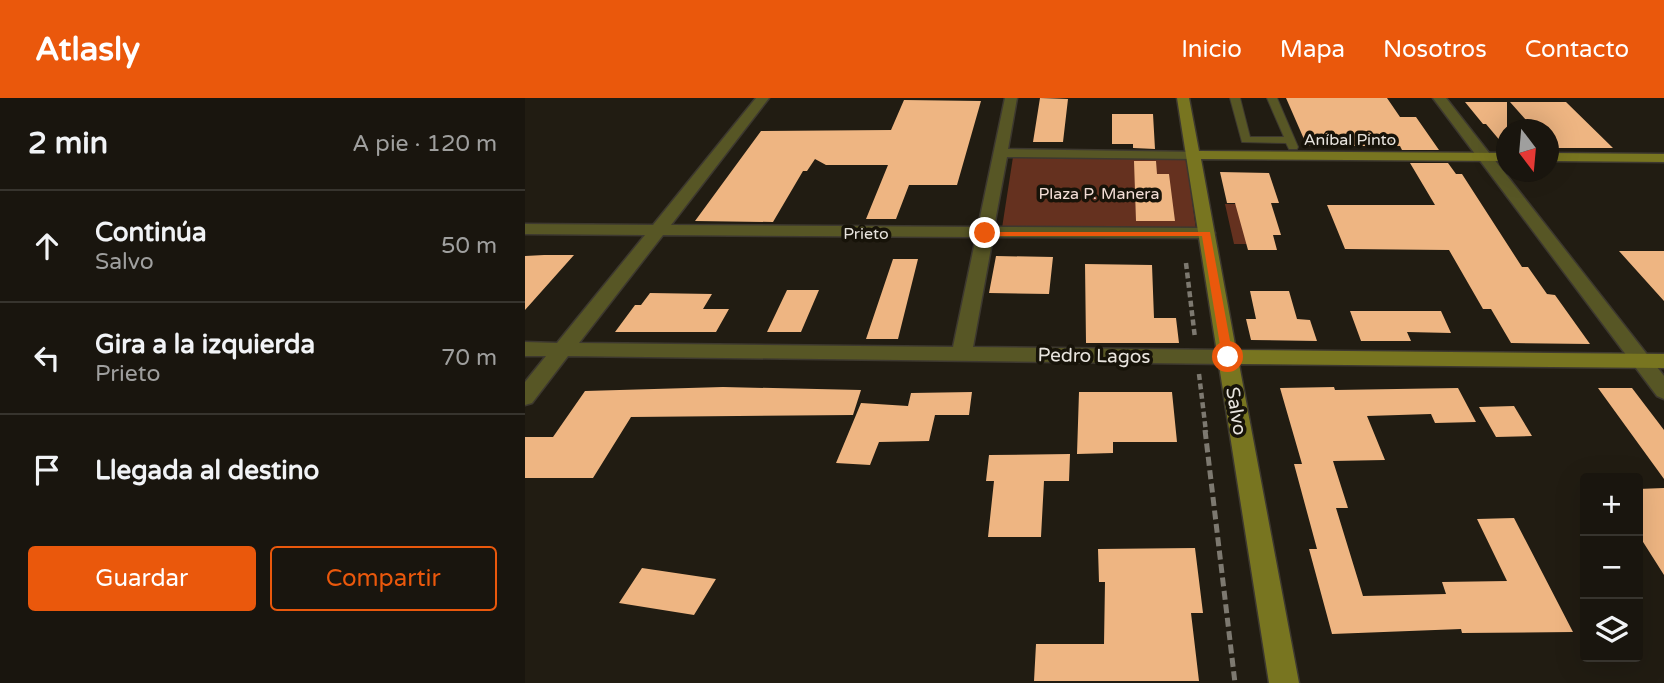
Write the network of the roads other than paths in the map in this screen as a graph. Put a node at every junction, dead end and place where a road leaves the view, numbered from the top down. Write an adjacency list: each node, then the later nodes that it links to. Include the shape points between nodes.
1 (763, 98): 16 (street)
2 (1011, 98): 8 (street)
3 (1183, 98): 9 (main road, Salvo)
4 (1235, 98): 7 (lane, via 1246,140)
5 (1272, 98): 7 (lane)
6 (1439, 98): 11 (street)
7 (1290, 140): 10 (lane)
8 (1000, 153): 9 (street); 17 (street)
9 (1193, 155): 10 (main road, Aníbal Pinto); 18 (main road, Salvo)
10 (1297, 156): 11 (main road, Aníbal Pinto)
11 (1484, 157): 12 (main road, Aníbal Pinto); 23 (street)
12 (1496, 157)
13 (1559, 158): 14 (main road)
14 (1664, 158)
15 (525, 229): 16 (street, Prieto)
16 (658, 232): 17 (street, Prieto); 20 (street)
17 (985, 233): 18 (street, Prieto); 21 (street)
18 (1206, 233): 22 (main road, Salvo)
19 (525, 349): 20 (street, Pedro Lagos)
20 (563, 350): 21 (street, Pedro Lagos); 26 (street)
21 (962, 354): 22 (street, Pedro Lagos)
22 (1228, 357): 23 (main road, Pedro Lagos); 27 (main road, Salvo)
23 (1641, 361): 24 (main road, Pedro Lagos); 25 (street)
24 (1664, 361)
25 (1664, 391)
26 (525, 397)
27 (1284, 683)

